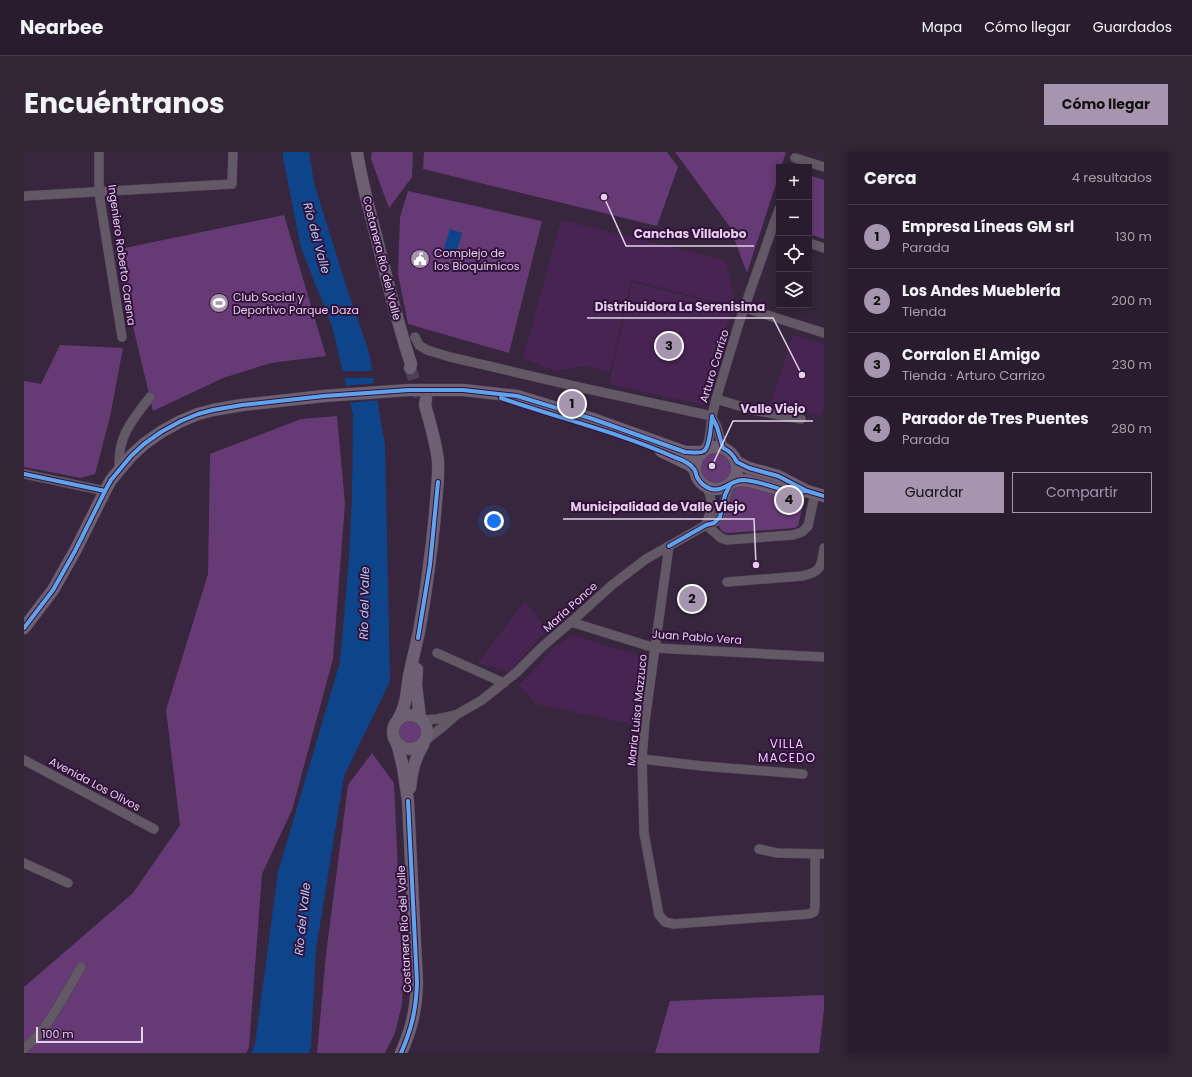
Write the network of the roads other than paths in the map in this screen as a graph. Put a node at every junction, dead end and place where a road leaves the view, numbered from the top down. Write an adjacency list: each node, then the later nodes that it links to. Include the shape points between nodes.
1 (99, 152): 6 (street, Ingeniero Roberto Carena)
2 (233, 152): 6 (street, via 232,184)
3 (357, 152): 15 (main road, Costanera Río del Valle, via 392,298)
4 (795, 159): 5 (street)
5 (824, 167)
6 (99, 191): 7 (street); 13 (street, Ingeniero Roberto Carena)
7 (24, 196)
8 (775, 233): 11 (street, Arturo Carrizo)
9 (812, 244): 10 (street)
10 (824, 248)
11 (744, 308): 12 (street); 18 (street, Arturo Carrizo)
12 (824, 333)
13 (122, 337)
14 (415, 337): 20 (street, via 419,345 427,350 450,357)
15 (412, 366)
16 (488, 393): 23 (main road, via 517,396 593,419 685,452); 25 (main road, via 449,389 409,390 324,396 213,410 181,421 161,432 135,452); 26 (main road, via 650,447 690,464)
17 (150, 397): 25 (street, via 123,437 119,452)
18 (716, 399): 20 (street, Arturo Carrizo); 21 (street, via 753,410)
19 (424, 402): 38 (main road, via 436,450 438,482 430,565)
20 (712, 416): 22 (street, Arturo Carrizo); 23 (street, Arturo Carrizo, via 709,440)
21 (801, 419)
22 (723, 448): 23 (main road, via 715,447); 24 (main road, via 730,452)
23 (704, 451): 26 (main road, via 698,457)
24 (737, 462): 28 (main road, via 737,475); 31 (main road, via 748,468 778,476)
25 (119, 470): 30 (main road)
26 (695, 470): 29 (main road, via 697,478)
27 (24, 474): 30 (street)
28 (731, 484): 29 (main road, via 718,490); 31 (main road, via 741,480 794,492); 32 (street, María Ponce, via 725,495 720,517 714,523)
29 (707, 487): 32 (street, via 712,509)
30 (105, 491): 37 (main road, via 62,575)
31 (815, 493): 32 (street, via 808,526 802,532 793,535 727,540)
32 (706, 525): 33 (street, María Ponce)
33 (669, 546): 36 (street, María Ponce, via 636,566); 39 (street, Maria Luisa Mazzuco)
34 (824, 548): 35 (street, via 819,569 812,574)
35 (727, 582)
36 (571, 622): 39 (street, Juan Pablo Vera); 42 (street, María Ponce)
37 (24, 628)
38 (418, 638): 44 (main road, via 416,685); 45 (main road, via 406,701)
39 (655, 648): 41 (street, Juan Pablo Vera); 48 (street, Maria Luisa Mazzuco)
40 (437, 653): 42 (street)
41 (824, 657)
42 (504, 682): 43 (street, María Ponce, via 482,700)
43 (456, 715): 44 (street, María Ponce); 46 (street, María Ponce)
44 (421, 719): 45 (main road, via 409,715); 46 (main road, via 428,734)
45 (398, 720): 47 (main road, via 393,731)
46 (424, 742): 47 (main road, via 413,750 403,748); 51 (main road, Costanera Río del Valle, via 413,765)
47 (397, 743): 51 (main road, Costanera Río del Valle)
48 (642, 759): 50 (street); 54 (street, Maria Luisa Mazzuco, via 644,833 658,915 665,922 674,924 814,912)
49 (24, 760): 52 (street, Avenida Los Olivos)
50 (803, 774)
51 (408, 801): 59 (main road, Costanera Río del Valle, via 417,983 411,1030)
52 (154, 829)
53 (759, 849): 54 (street, via 777,853)
54 (819, 854)
55 (26, 866): 56 (street)
56 (68, 883)
57 (81, 967): 58 (street, via 48,1022)
58 (24, 1049)
59 (401, 1053)

